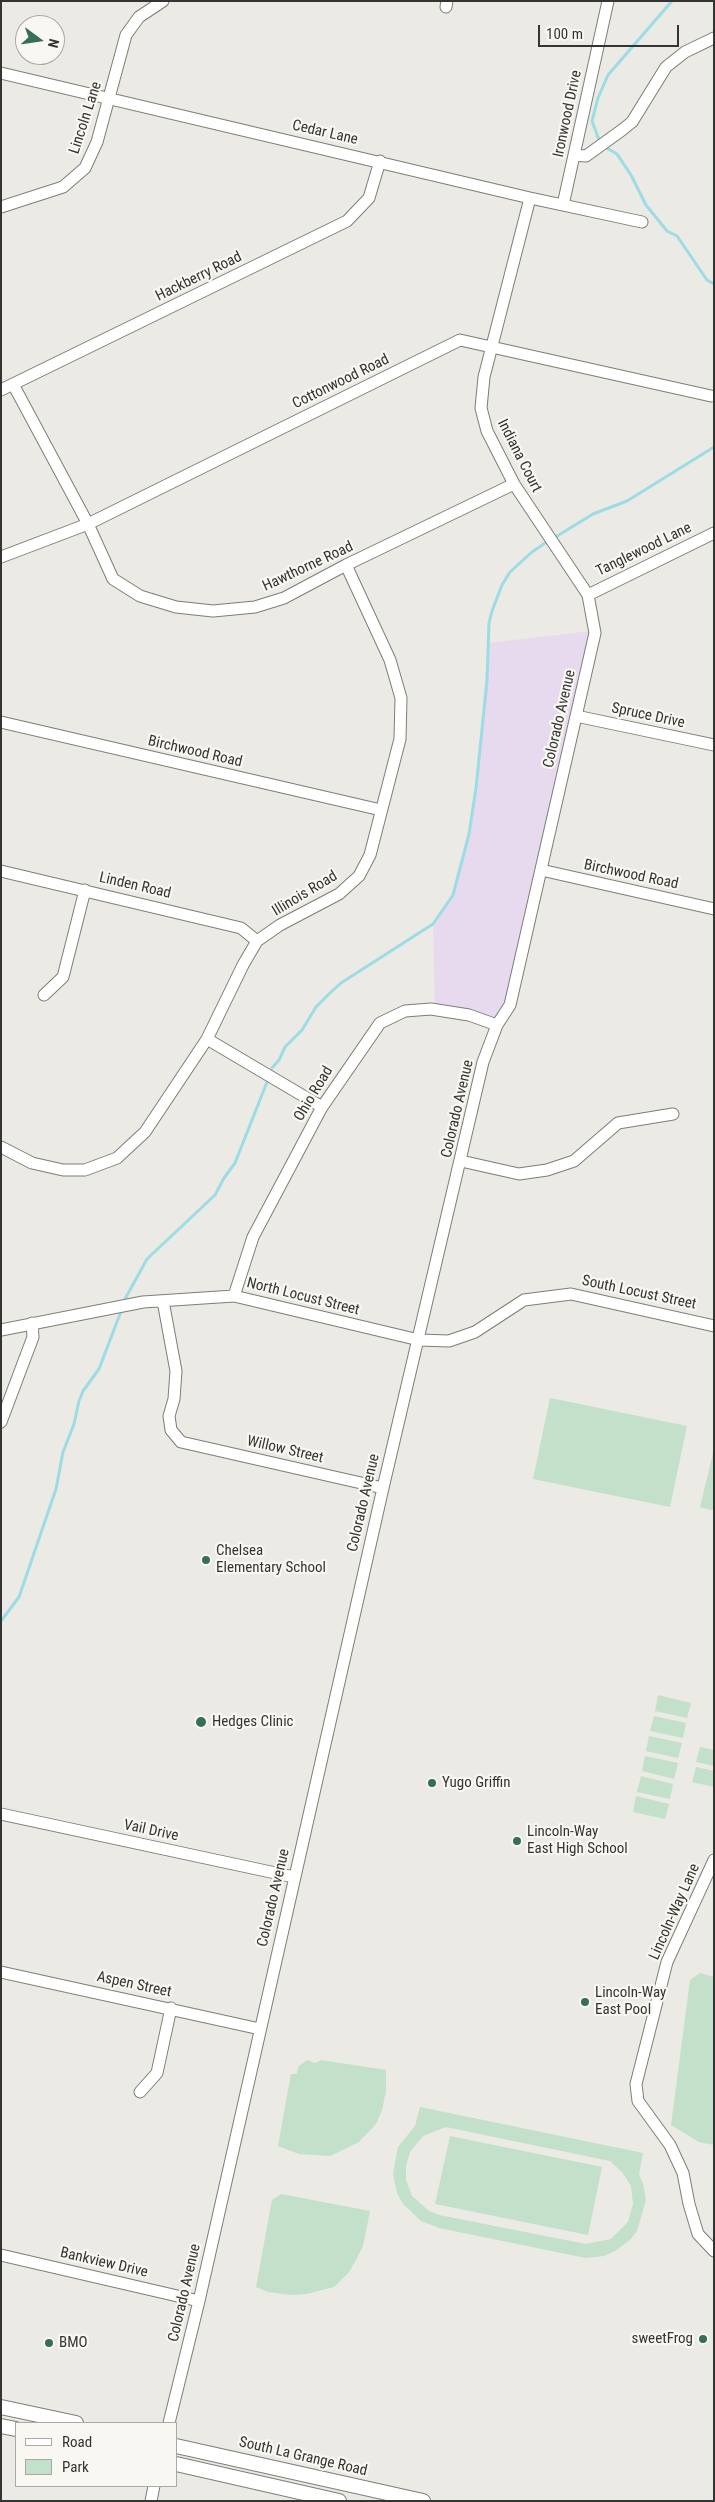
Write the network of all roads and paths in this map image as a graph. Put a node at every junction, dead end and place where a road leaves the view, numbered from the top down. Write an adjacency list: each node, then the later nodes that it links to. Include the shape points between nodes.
1 (163, 1): 5 (street, Lincoln Lane, via 139,17 126,35)
2 (608, 1): 6 (street, Ironwood Drive)
3 (714, 38): 6 (street, via 685,52 666,67 632,122 586,156)
4 (1, 72): 5 (street, Cedar Lane)
5 (109, 99): 7 (street, Cedar Lane); 10 (street, Lincoln Lane, via 97,142 85,168 63,187)
6 (574, 155): 9 (street, Ironwood Drive)
7 (380, 161): 8 (street, Cedar Lane); 13 (street, Hackberry Road, via 369,198 347,221)
8 (530, 198): 9 (street, Cedar Lane); 12 (street, Indiana Court)
9 (563, 205): 11 (street, Cedar Lane)
10 (1, 207)
11 (642, 222)
12 (492, 346): 15 (street, Cottonwood Road); 16 (street, Indiana Court, via 481,408 486,431); 17 (street, Cottonwood Road, via 460,340)
13 (14, 386): 14 (street, Hackberry Road); 17 (street, Hawthorne Road)
14 (1, 390)
15 (711, 396)
16 (514, 484): 20 (street, Hawthorne Road); 21 (street, Indiana Court)
17 (88, 524): 19 (street, Cottonwood Road); 20 (street, Hawthorne Road, via 113,578 140,596 176,607 213,611 255,607 284,598)
18 (714, 532): 21 (street, Tanglewood Lane)
19 (1, 557)
20 (346, 565): 25 (street, Illinois Road, via 390,660 401,698 400,739)
21 (588, 595): 22 (street, Colorado Avenue, via 595,633)
22 (576, 716): 24 (street, Spruce Drive); 26 (street, Colorado Avenue)
23 (1, 722): 25 (street, Birchwood Road)
24 (714, 745)
25 (381, 810): 30 (street, Illinois Road, via 370,855 359,876 339,894 280,925)
26 (541, 870): 29 (street, Birchwood Road); 32 (street, Colorado Avenue, via 510,1005)
27 (1, 871): 28 (street, Linden Road)
28 (85, 890): 30 (street, Linden Road, via 241,928); 31 (street, via 63,977)
29 (714, 909)
30 (258, 941): 33 (street, Illinois Road)
31 (44, 994)
32 (496, 1025): 34 (street, Ohio Road, via 469,1014 431,1009 405,1011 380,1023); 37 (street, Colorado Avenue, via 483,1062)
33 (207, 1039): 34 (street); 36 (street, Illinois Road, via 145,1132 117,1158 86,1170 63,1170 32,1163)
34 (322, 1107): 38 (street, Ohio Road, via 253,1238)
35 (674, 1114): 37 (street, via 618,1123 574,1160 547,1170 520,1174)
36 (1, 1148)
37 (460, 1161): 43 (street, Colorado Avenue)
38 (234, 1296): 39 (street, North Locust Street); 43 (street, North Locust Street)
39 (163, 1301): 40 (street, North Locust Street); 45 (street, Willow Street, via 176,1371 169,1416 171,1430 181,1442)
40 (32, 1323): 42 (street, North Locust Street); 44 (street, via 33,1337)
41 (714, 1326): 43 (street, South Locust Street, via 571,1294 524,1300 474,1332 449,1341)
42 (1, 1330)
43 (419, 1340): 45 (street, Colorado Avenue)
44 (1, 1422)
45 (383, 1488): 48 (street, Colorado Avenue)
46 (1, 1814): 48 (street, Vail Drive)
47 (714, 1860): 53 (street, Lincoln-Way Lane, via 667,1962 636,2084 638,2101 670,2145 683,2173 698,2234)
48 (294, 1877): 51 (street, Colorado Avenue)
49 (1, 1972): 50 (street, Aspen Street)
50 (171, 2008): 51 (street, Aspen Street); 52 (street, via 157,2073)
51 (260, 2029): 55 (street, Colorado Avenue)
52 (140, 2092)
53 (714, 2251)
54 (1, 2255): 55 (street, Bankview Drive)
55 (199, 2301): 58 (street, Colorado Avenue)
56 (1, 2407): 57 (main road)
57 (71, 2422)
58 (169, 2422)
59 (1, 2426): 60 (main road)
60 (15, 2429)
61 (178, 2446): 66 (main road, South La Grange Road)
62 (178, 2464): 65 (main road)
63 (154, 2487): 64 (street)
64 (151, 2501)
65 (339, 2501)
66 (423, 2501)

